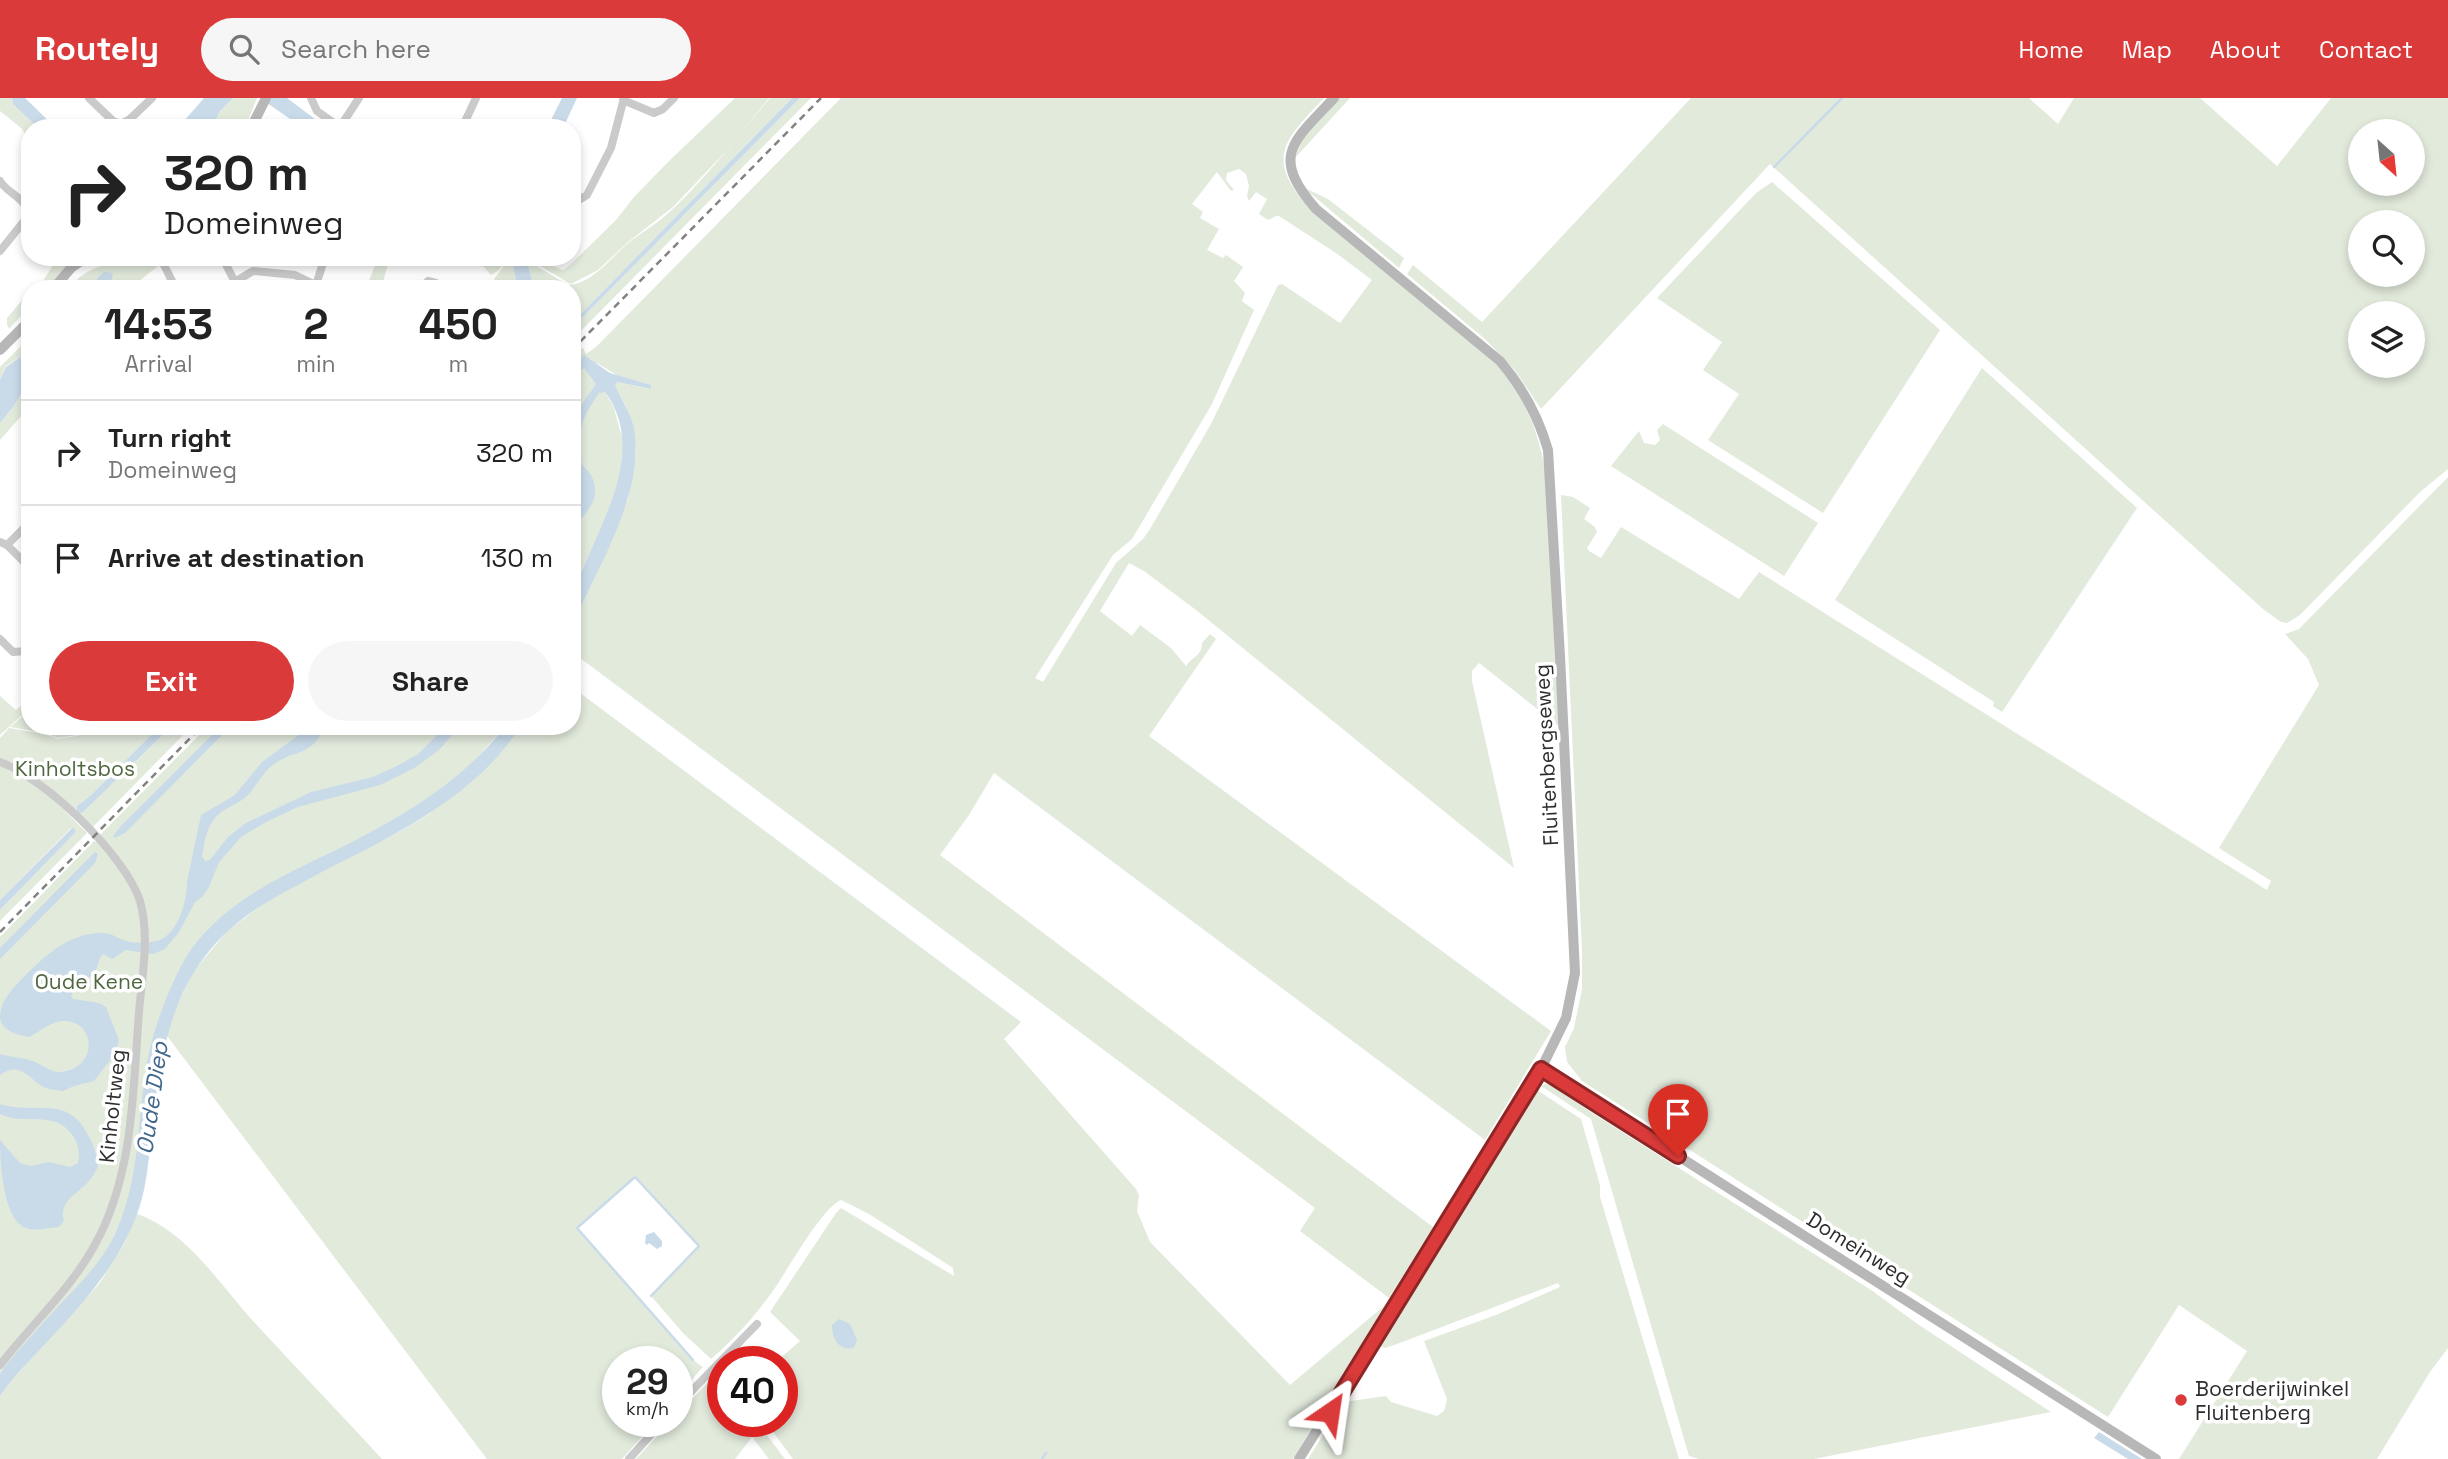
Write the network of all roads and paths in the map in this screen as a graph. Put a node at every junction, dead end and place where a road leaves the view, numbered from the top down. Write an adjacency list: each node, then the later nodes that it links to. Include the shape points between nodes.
1 (89, 98): 10 (street)
2 (152, 98): 11 (street)
3 (310, 98): 13 (street, via 317,111)
4 (359, 98): 14 (street)
5 (476, 98): 15 (street)
6 (674, 98): 8 (street, via 654,113)
7 (1334, 98): 33 (street, Fluitenbergseweg, via 1290,154 1290,166 1303,193 1500,361 1523,390 1548,450 1575,961 1566,1018)
8 (624, 99): 18 (street, via 611,148)
9 (264, 101): 12 (street)
10 (111, 119)
11 (130, 119)
12 (255, 119)
13 (329, 119)
14 (346, 119)
15 (466, 119)
16 (0, 181): 17 (street)
17 (21, 198)
18 (581, 199)
19 (21, 225): 20 (street)
20 (0, 251)
21 (74, 266): 22 (street)
22 (61, 280)
23 (238, 280): 24 (street, via 253,271)
24 (305, 280)
25 (21, 329): 26 (street)
26 (0, 350)
27 (21, 529): 28 (street)
28 (3, 543): 29 (street)
29 (21, 560)
30 (0, 639): 31 (street, via 13,652)
31 (21, 651)
32 (0, 762): 35 (street, Kinholtweg, via 36,779 116,856 140,902 145,939 127,1151 118,1191 75,1279)
33 (1541, 1069): 39 (street, Fluitenbergseweg); 40 (street, Domeinweg)
34 (757, 1324): 36 (street)
35 (0, 1365)
36 (693, 1390)
37 (649, 1437): 38 (street)
38 (629, 1459)
39 (1299, 1459)
40 (2156, 1459)

